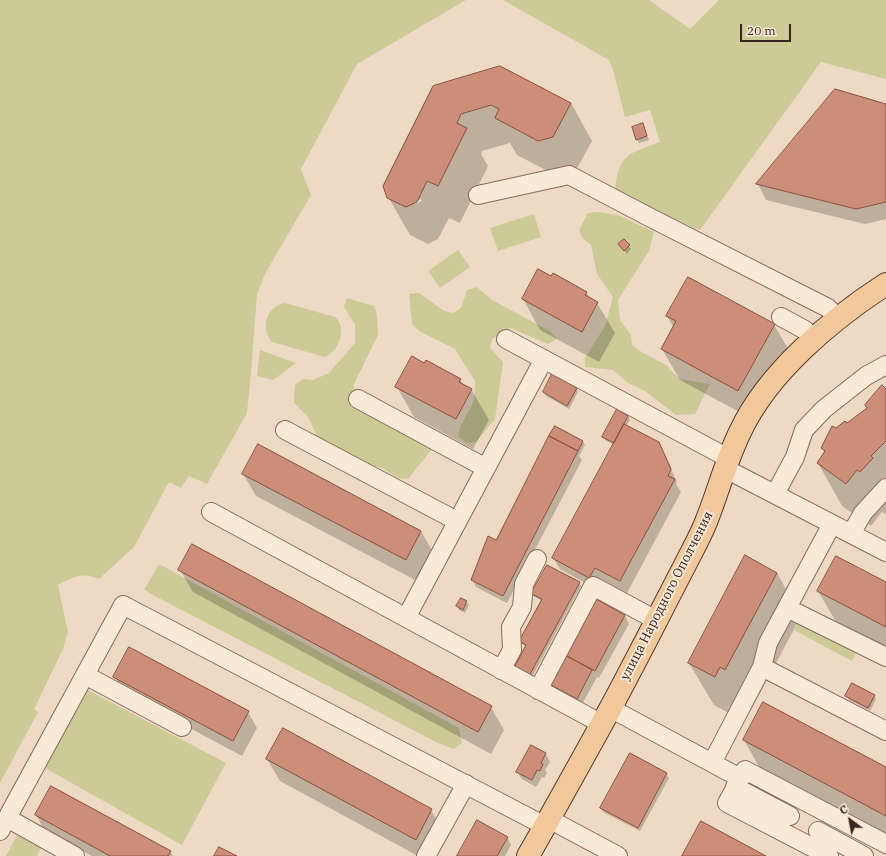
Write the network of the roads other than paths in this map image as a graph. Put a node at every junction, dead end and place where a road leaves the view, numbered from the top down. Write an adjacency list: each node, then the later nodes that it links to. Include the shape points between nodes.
1 (478, 195): 4 (street, via 569,176 828,308)
2 (886, 284): 4 (main road, улица Народного Ополчения)
3 (781, 317): 6 (street, via 805,330)
4 (838, 318): 6 (main road, улица Народного Ополчения)
5 (506, 339): 7 (street)
6 (814, 339): 11 (main road, улица Народного Ополчения, via 766,390 740,430)
7 (544, 359): 11 (street); 12 (street)
8 (886, 364): 14 (street, via 866,376 824,409 804,430 795,457)
9 (358, 399): 12 (street)
10 (285, 430): 16 (street)
11 (726, 463): 14 (street); 23 (main road, улица Народного Ополчения, via 705,523)
12 (486, 468): 16 (street)
13 (886, 488): 18 (street, via 863,513)
14 (775, 494): 17 (street)
15 (211, 512): 22 (street)
16 (457, 521): 22 (street)
17 (832, 524): 18 (street); 21 (street)
18 (851, 534): 19 (street)
19 (886, 552)
20 (537, 559): 26 (street, via 524,584 522,607 511,627 512,650)
21 (787, 608): 24 (street); 25 (street, via 768,643)
22 (406, 618): 26 (street)
23 (656, 620): 28 (street, via 593,586); 29 (main road, улица Народного Ополчения)
24 (886, 657)
25 (762, 667): 31 (street); 32 (street)
26 (501, 670): 28 (street)
27 (85, 675): 30 (street); 34 (street, via 123,605); 38 (street)
28 (538, 690): 29 (street)
29 (606, 716): 32 (street); 37 (main road, улица Народного Ополчения)
30 (182, 728)
31 (886, 731)
32 (712, 763): 33 (street)
33 (738, 783): 35 (street, via 745,770); 36 (street); 39 (street, via 727,803)
34 (466, 784): 37 (street); 42 (street)
35 (827, 813): 39 (street); 40 (street)
36 (790, 816)
37 (547, 822): 43 (main road, улица Народного Ополчения); 44 (street)
38 (4, 825): 41 (street)
39 (814, 839): 45 (street); 46 (street)
40 (886, 844)
41 (75, 856)
42 (426, 856)
43 (528, 856)
44 (618, 856)
45 (828, 856)
46 (864, 856)

